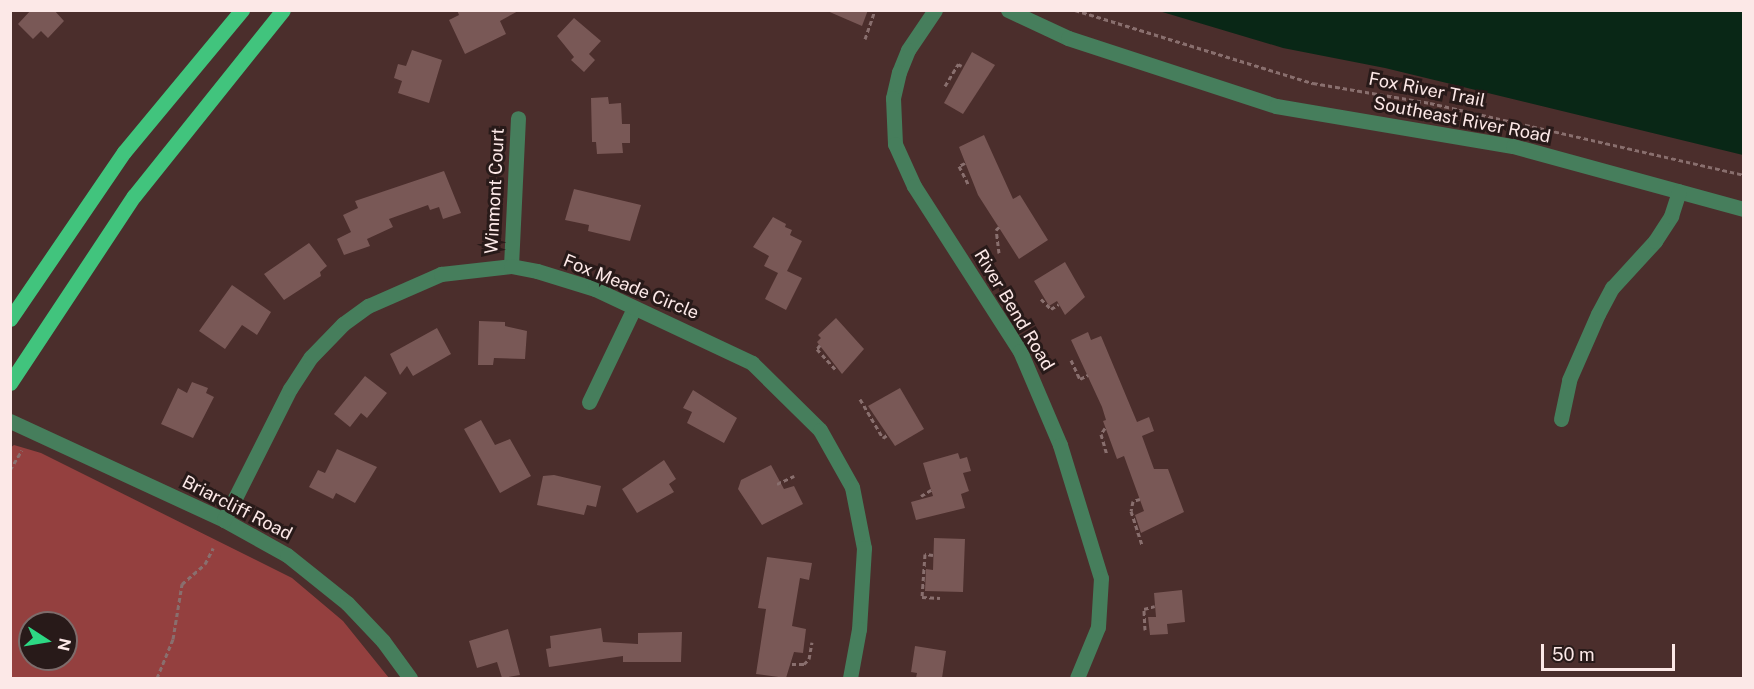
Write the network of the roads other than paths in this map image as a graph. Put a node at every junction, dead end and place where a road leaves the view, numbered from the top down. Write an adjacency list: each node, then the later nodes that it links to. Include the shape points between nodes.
1 (242, 10): 10 (main road, via 124,153)
2 (283, 10): 11 (main road, via 134,196)
3 (935, 10): 18 (street, River Bend Road, via 908,50 899,72 893,98 895,144 914,186 1020,351 1062,453 1101,578 1098,627)
4 (1008, 10): 6 (street, Southeast River Road, via 1068,38 1276,106 1513,146)
5 (518, 118): 8 (street, Winmont Court)
6 (1679, 191): 7 (street, Southeast River Road); 13 (street, via 1671,216 1655,241 1612,288 1598,314 1569,380)
7 (1743, 209)
8 (511, 266): 9 (street, Fox Meade Circle, via 568,280); 15 (street, Fox Meade Circle, via 441,274 393,294 343,324 311,357 290,389)
9 (634, 308): 12 (street); 17 (street, Fox Meade Circle, via 752,363 795,401 840,462 856,502 864,548 859,629)
10 (10, 319)
11 (10, 383)
12 (589, 402)
13 (1561, 419)
14 (10, 421): 15 (street, Briarcliff Road)
15 (224, 520): 16 (street, Briarcliff Road, via 272,545 325,583 383,640)
16 (410, 678)
17 (850, 678)
18 (1077, 678)

